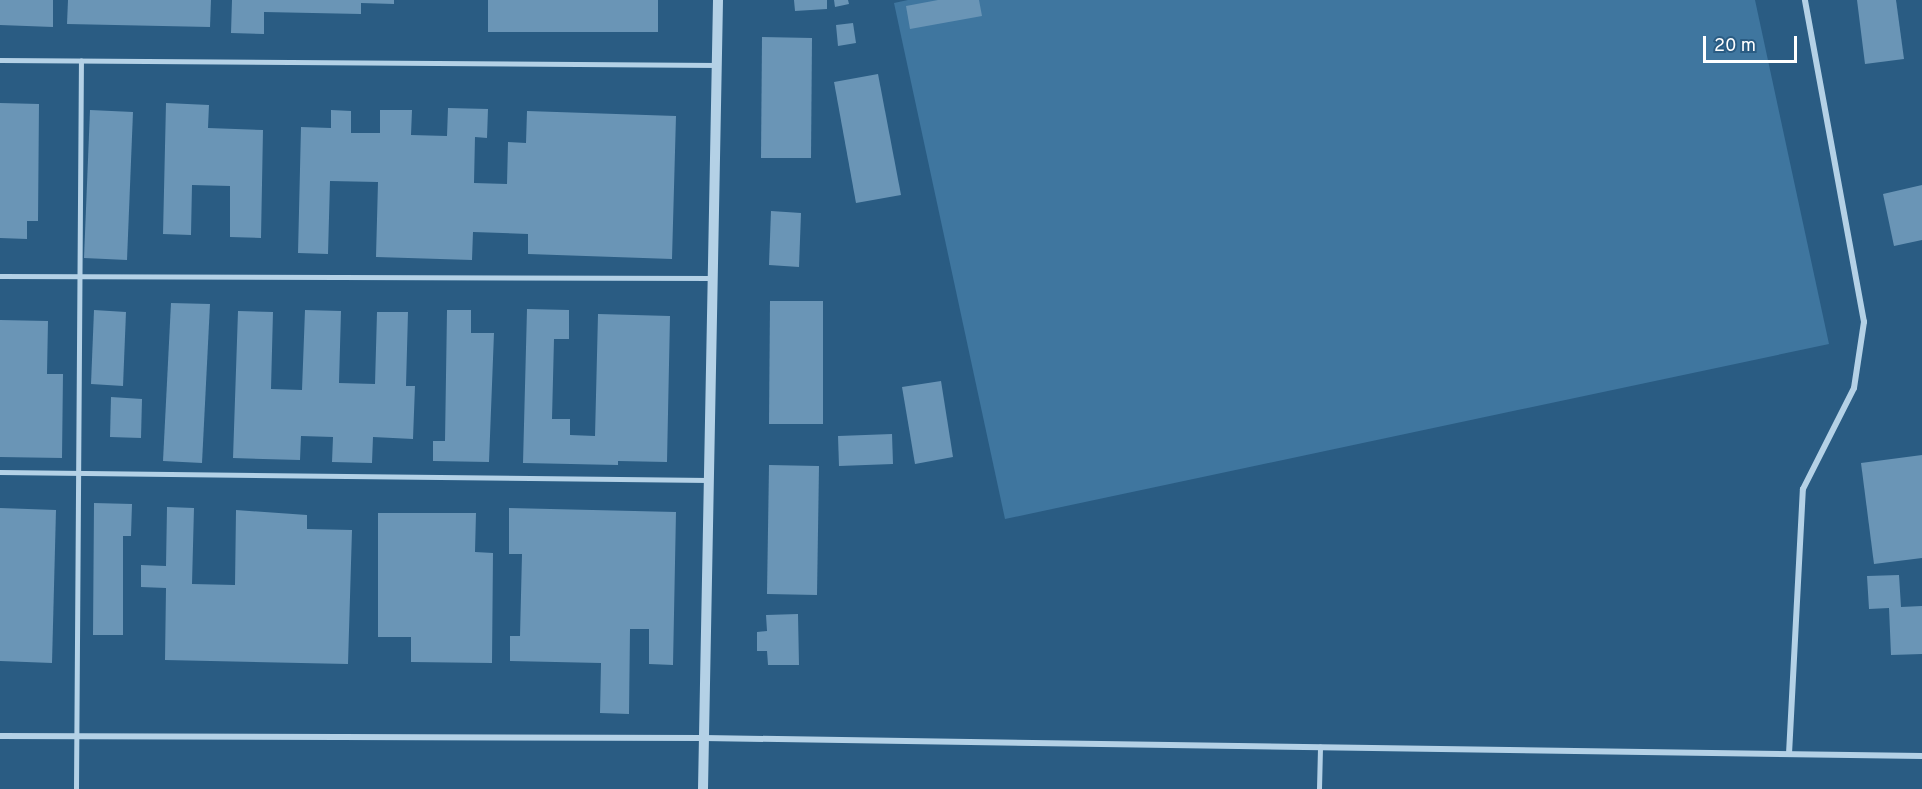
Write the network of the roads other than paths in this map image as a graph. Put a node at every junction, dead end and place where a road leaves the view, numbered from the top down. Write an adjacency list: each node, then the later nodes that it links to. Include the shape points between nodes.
1 (718, 0): 5 (street)
2 (1805, 0): 16 (street, via 1864,322 1854,388 1803,489)
3 (0, 60): 4 (lane)
4 (81, 61): 5 (lane); 7 (lane)
5 (717, 65): 8 (street)
6 (0, 276): 7 (lane)
7 (80, 277): 8 (lane); 10 (lane)
8 (713, 278): 11 (street)
9 (0, 472): 10 (lane)
10 (78, 472): 11 (lane); 13 (lane)
11 (709, 480): 14 (street)
12 (0, 736): 13 (street)
13 (77, 737): 14 (street); 18 (lane)
14 (704, 738): 15 (street); 19 (street)
15 (1320, 747): 16 (street); 20 (lane)
16 (1790, 754): 17 (street)
17 (1922, 756)
18 (76, 789)
19 (703, 789)
20 (1319, 789)

